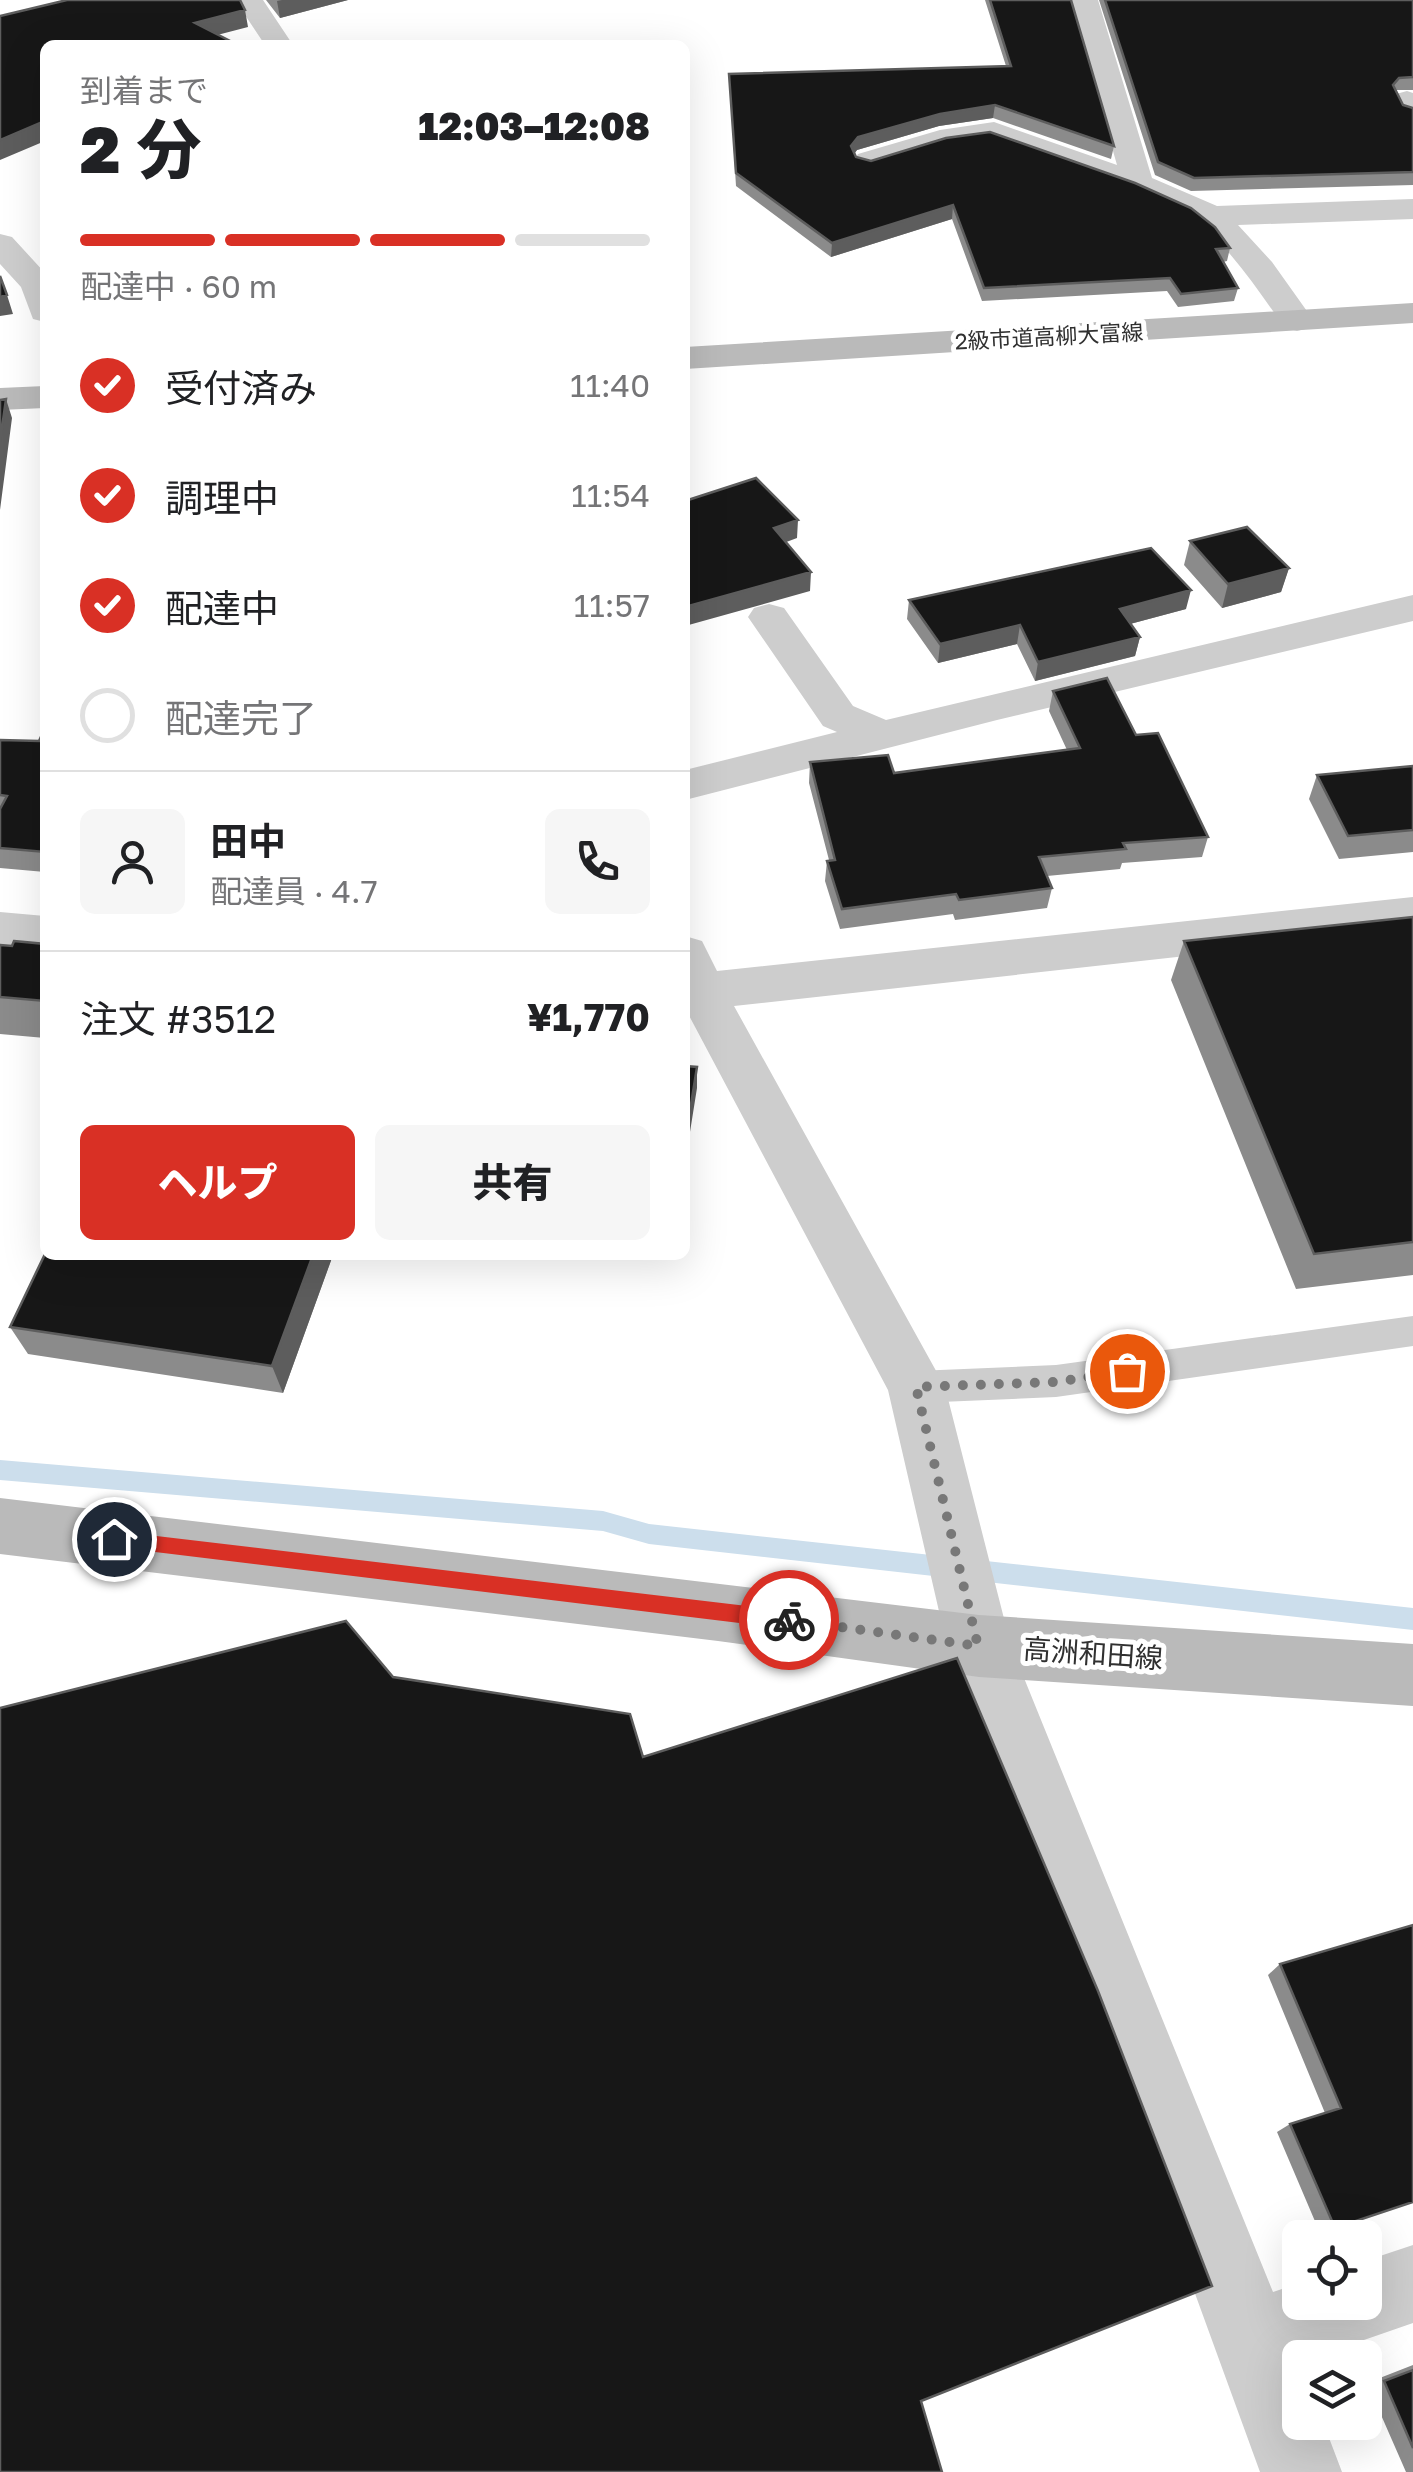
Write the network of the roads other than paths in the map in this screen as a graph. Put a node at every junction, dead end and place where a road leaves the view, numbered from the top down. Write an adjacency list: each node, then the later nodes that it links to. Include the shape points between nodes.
1 (249, 0): 3 (street)
2 (1084, 0): 5 (street)
3 (276, 40)
4 (868, 161): 5 (street, via 994,131)
5 (1138, 182): 7 (street)
6 (1413, 209): 7 (street)
7 (1212, 216): 11 (street)
8 (0, 244): 9 (street)
9 (40, 294)
10 (1413, 313): 11 (street, 2級市道高柳大富線)
11 (1297, 320): 12 (street, 2級市道高柳大富線)
12 (690, 358)
13 (40, 397): 14 (street)
14 (0, 400)
15 (1413, 608): 17 (street)
16 (768, 617): 17 (street, via 838,716)
17 (883, 734): 18 (street)
18 (690, 783)
19 (1413, 914): 22 (street)
20 (0, 928): 21 (street)
21 (40, 932)
22 (690, 978): 24 (street)
23 (1413, 1331): 24 (lane, via 1056,1382)
24 (916, 1387): 26 (street)
25 (0, 1526): 26 (street, 高洲和田線)
26 (978, 1646): 27 (street, 高洲和田線); 31 (street)
27 (1413, 1674)
28 (1413, 2284): 29 (street)
29 (1382, 2295)
30 (1308, 2320): 31 (street)
31 (1252, 2339): 32 (street)
32 (1301, 2472)

